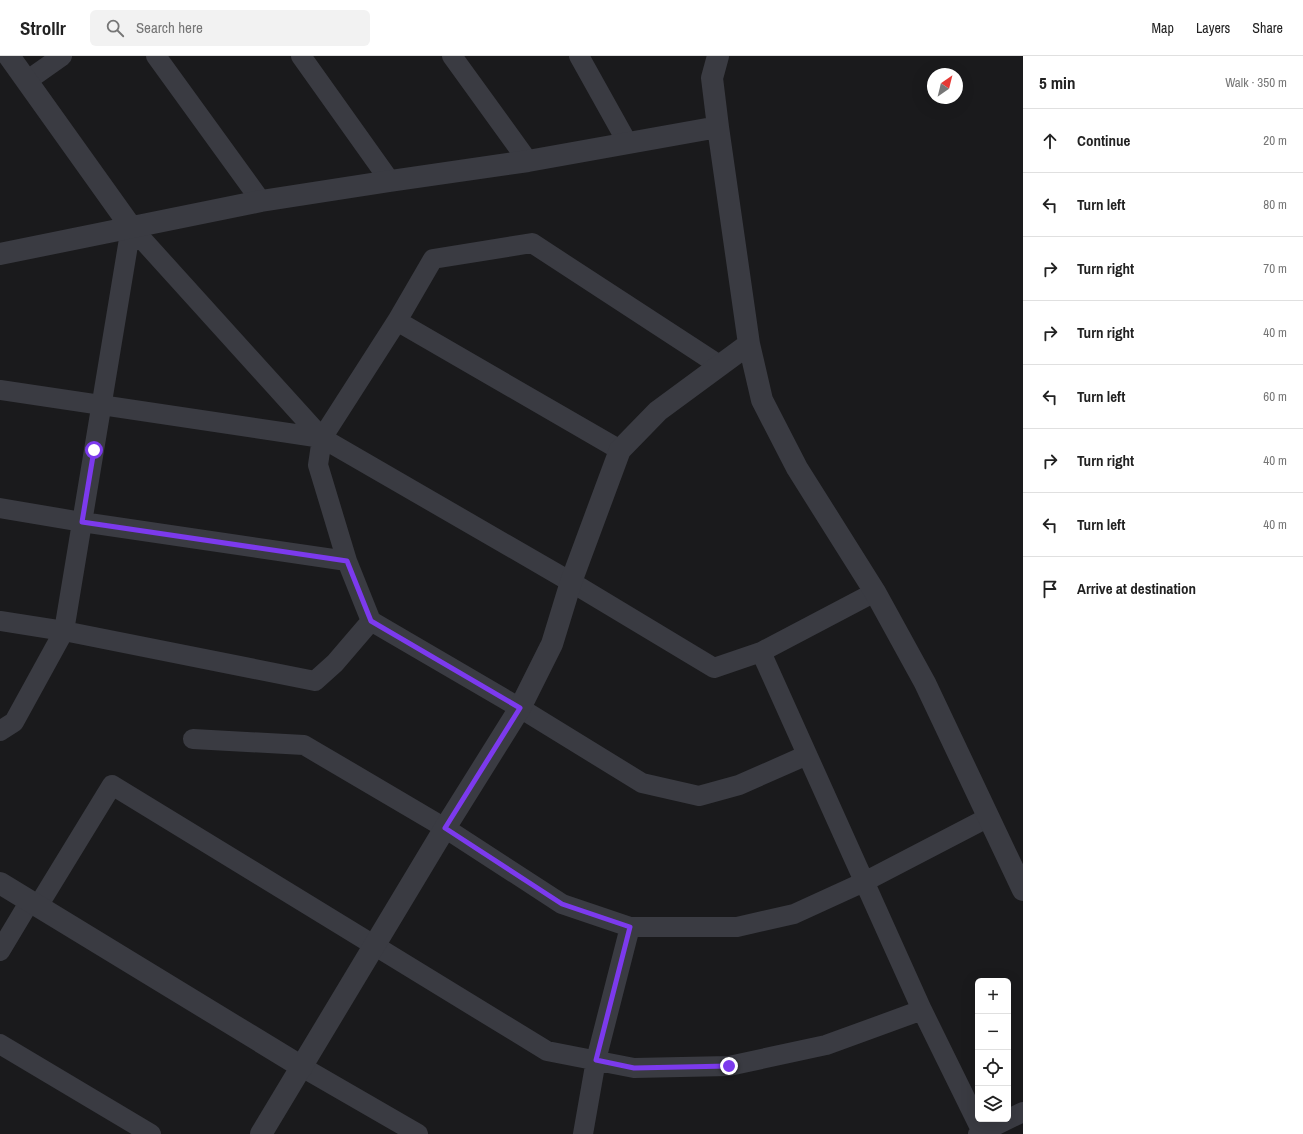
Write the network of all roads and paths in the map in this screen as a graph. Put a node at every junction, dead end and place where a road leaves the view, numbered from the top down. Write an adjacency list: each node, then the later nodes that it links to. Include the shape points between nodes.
1 (9, 56): 8 (street)
2 (62, 56): 8 (street)
3 (156, 56): 13 (street)
4 (301, 56): 12 (street)
5 (452, 56): 11 (street)
6 (580, 56): 10 (street)
7 (718, 56): 9 (street, via 712,78)
8 (28, 80): 14 (street)
9 (718, 127): 10 (street); 17 (street)
10 (627, 142): 11 (street)
11 (528, 161): 12 (street)
12 (390, 180): 13 (street)
13 (261, 201): 14 (street)
14 (131, 227): 15 (street); 20 (street); 21 (street)
15 (0, 254)
16 (397, 321): 18 (street, via 433,259 532,243); 21 (street); 22 (street)
17 (749, 344): 18 (street); 27 (street, via 762,400 797,468)
18 (719, 365): 22 (street, via 658,411)
19 (0, 390): 20 (street)
20 (102, 406): 21 (street); 24 (street)
21 (322, 438): 25 (street, via 318,465); 26 (street)
22 (620, 450): 26 (street)
23 (0, 508): 24 (street)
24 (82, 522): 25 (street); 30 (street)
25 (347, 561): 29 (street)
26 (571, 582): 31 (street, via 714,668); 32 (street, via 552,644)
27 (875, 592): 31 (street); 36 (street, via 924,683)
28 (0, 621): 30 (street)
29 (371, 621): 30 (street, via 335,663 315,681); 32 (street)
30 (64, 631): 33 (street, via 14,722)
31 (761, 652): 35 (street)
32 (520, 708): 35 (street, via 642,783 699,796 739,785); 37 (street)
33 (0, 731)
34 (193, 739): 37 (street, via 304,745)
35 (807, 755): 38 (street)
36 (989, 816): 38 (street); 40 (street)
37 (445, 828): 42 (street, via 562,904); 43 (street)
38 (864, 882): 42 (street, via 794,914 737,927); 45 (street)
39 (0, 883): 41 (street)
40 (1023, 890)
41 (34, 904): 43 (street, via 112,785); 44 (street); 48 (street)
42 (630, 927): 47 (street)
43 (376, 945): 47 (street, via 547,1051); 48 (street)
44 (0, 951)
45 (922, 1010): 47 (street, via 826,1045 729,1066 634,1068); 50 (street)
46 (0, 1044): 51 (street)
47 (596, 1060): 54 (street)
48 (302, 1067): 52 (street); 53 (street)
49 (1023, 1112): 50 (street)
50 (981, 1133)
51 (151, 1134)
52 (261, 1134)
53 (418, 1134)
54 (583, 1134)

